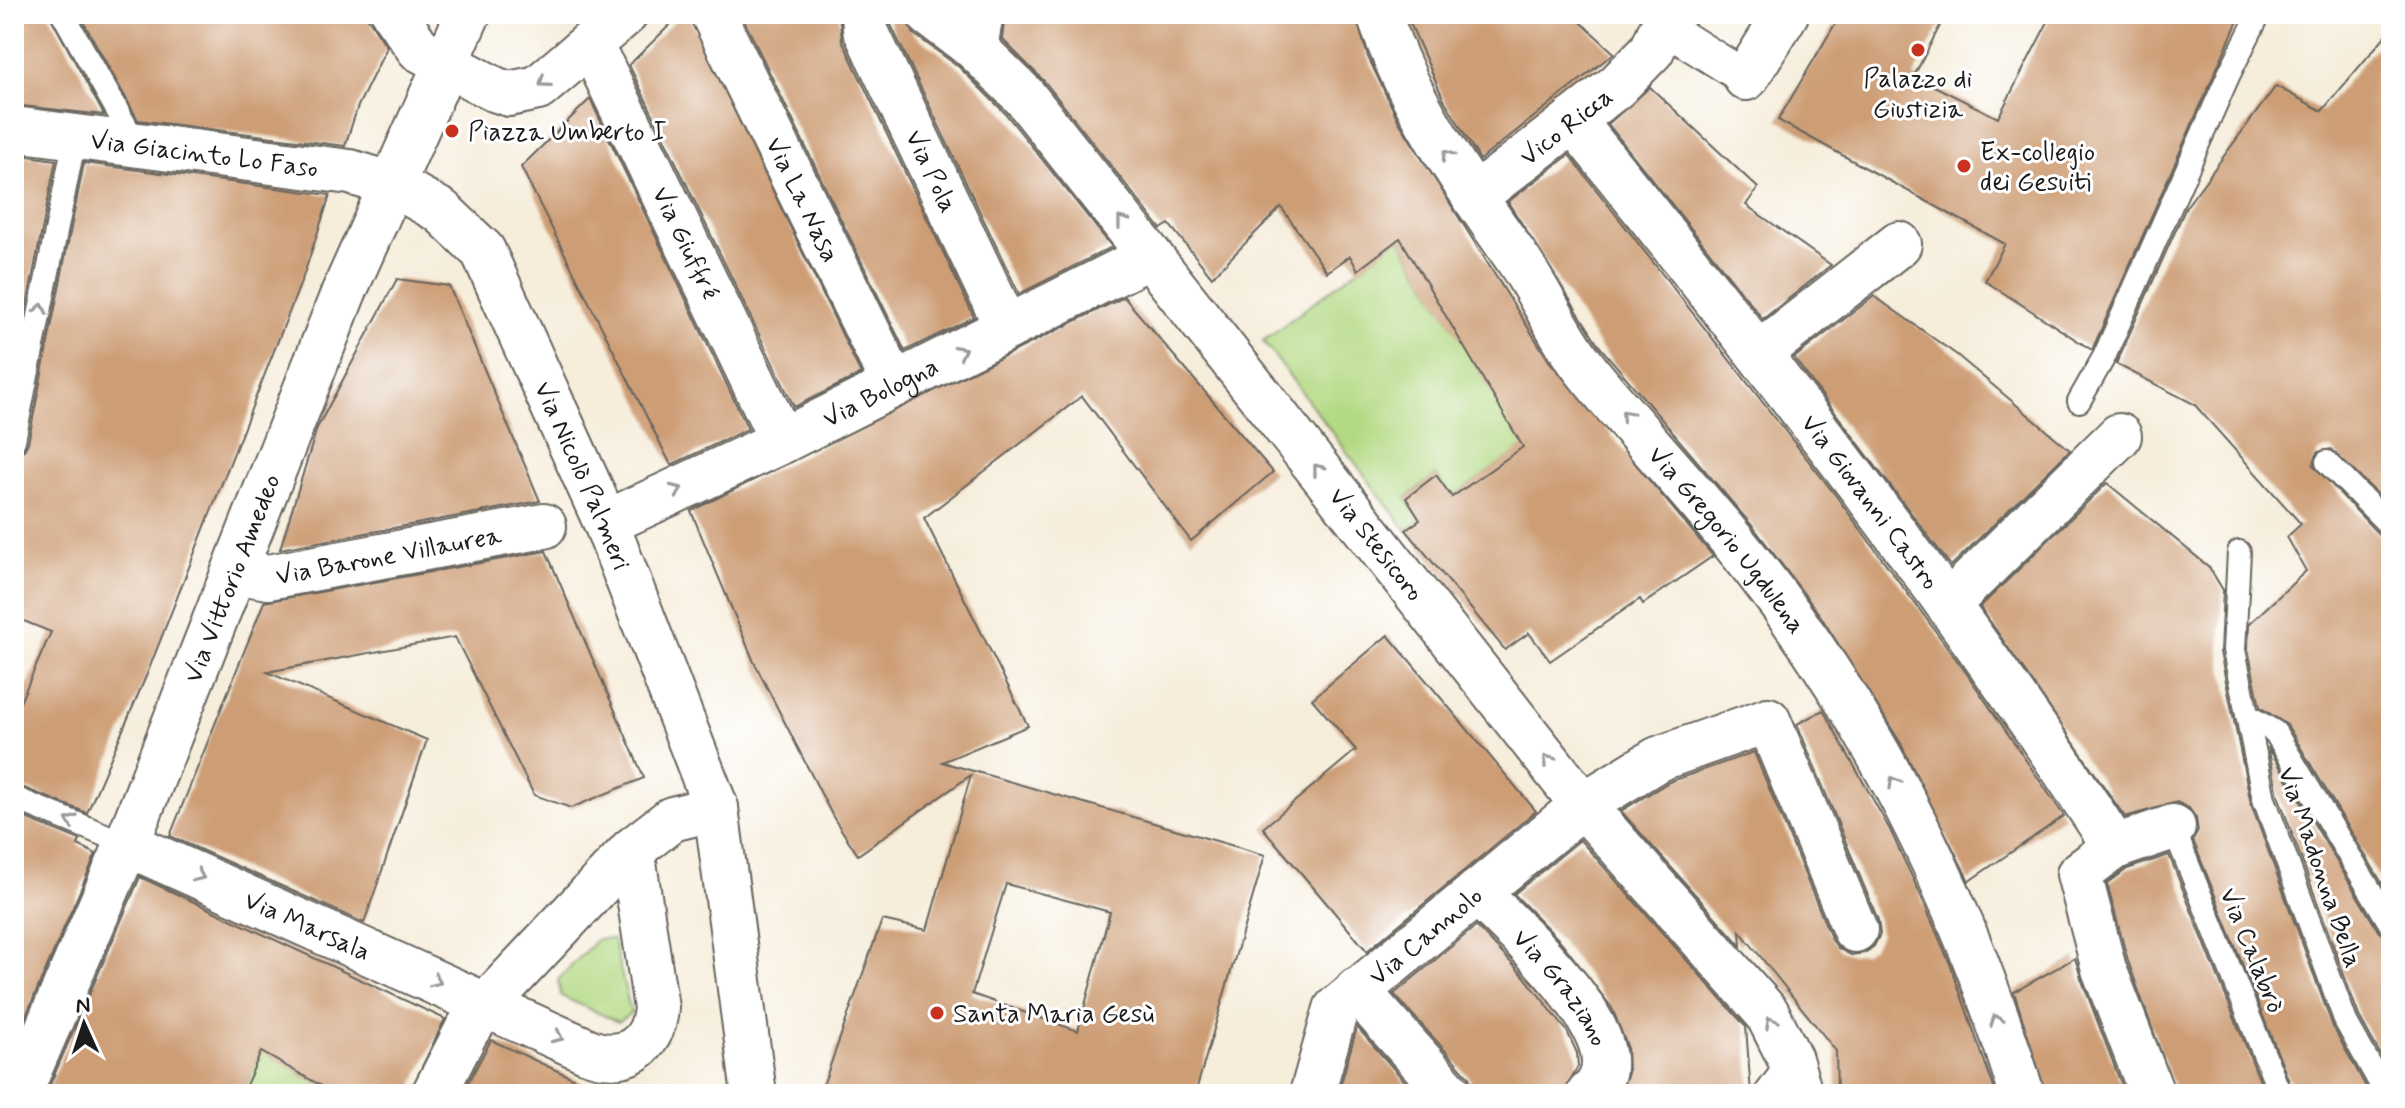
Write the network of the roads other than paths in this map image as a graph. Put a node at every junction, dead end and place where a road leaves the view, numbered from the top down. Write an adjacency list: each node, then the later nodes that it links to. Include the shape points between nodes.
1 (63, 14): 19 (lane)
2 (394, 14): 14 (street, via 419,49)
3 (468, 14): 14 (street, Via Vittorio Amedeo)
4 (625, 14): 13 (street)
5 (713, 14): 26 (street, Via La Nasa)
6 (864, 14): 24 (street, Via Pola, via 865,29)
7 (929, 14): 12 (street, Via Stesicoro)
8 (1379, 14): 21 (street, Via Gregorio Ugdulena, one-way to 8, via 1394,61)
9 (1786, 14): 15 (street)
10 (2259, 14): 27 (lane, via 2104,357)
11 (1661, 30): 15 (street); 16 (street, Vico Ricca, via 1617,86)
12 (978, 31): 23 (street, Via Stesicoro, one-way to 12)
13 (588, 46): 14 (street, one-way to 14, via 538,88 524,93 494,89); 31 (street, Via Giuffré)
14 (446, 65): 20 (street, Via Vittorio Amedeo)
15 (1746, 78)
16 (1573, 120): 21 (street, Vico Ricca); 25 (street, Via Giovanni Castro)
17 (14, 129): 18 (street, Via Giacinto Lo Faso)
18 (75, 138): 19 (street, Via Giacinto Lo Faso); 28 (lane, one-way to 18)
19 (137, 145): 20 (street, Via Giacinto Lo Faso, via 350,172)
20 (394, 185): 33 (street, Via Nicolò Palmeri, via 441,211 483,251); 37 (street, Via Vittorio Amedeo, via 343,294)
21 (1474, 197): 60 (street, Via Gregorio Ugdulena, one-way to 21, via 1955,911 1904,799 1839,686 1756,570 1588,373 1530,276)
22 (1899, 244): 25 (street)
23 (1150, 256): 24 (street, Via Bologna); 41 (street, Via Stesicoro, one-way to 23)
24 (1007, 328): 26 (street, Via Bologna, one-way to 24)
25 (1760, 353): 38 (street, Via Giovanni Castro)
26 (894, 385): 31 (street, Via Bologna)
27 (2079, 401)
28 (17, 411): 30 (lane)
29 (2119, 436): 38 (street)
30 (14, 440)
31 (782, 441): 33 (street, Via Bologna, one-way to 31)
32 (2327, 462): 35 (lane)
33 (606, 523): 42 (street, Via Nicolò Palmeri)
34 (544, 526): 37 (street, Via Barone Villaurea, via 268,577)
35 (2391, 527)
36 (2239, 552): 39 (lane, Via Madonna Bella, via 2234,650)
37 (235, 571): 44 (street, Via Vittorio Amedeo)
38 (1948, 604): 45 (street, Via Giovanni Castro)
39 (2248, 716): 48 (lane, via 2275,732); 63 (lane, Via Madonna Bella, via 2274,829 2346,1022)
40 (14, 798): 44 (lane, one-way to 40)
41 (1583, 805): 47 (street, Via Cannolo); 49 (street, Via Cannolo, via 1658,759 1768,720); 52 (street, Via Stesicoro, one-way to 41, via 1767,1013)
42 (716, 808): 46 (street, via 672,819); 55 (street, Via Nicolò Palmeri)
43 (2173, 827): 45 (street); 62 (lane, Via Calabrò)
44 (127, 844): 51 (street, Via Marsala, one-way to 51); 53 (street, Via Vittorio Amedeo)
45 (2115, 847): 61 (street, via 2079,874 2104,969)
46 (632, 850): 51 (street); 51 (street, Via Marsala, one-way to 46, via 601,1056 615,1057 641,1047 656,1008)
47 (1477, 892): 50 (street, Via Cannolo); 58 (street, Via Graziano, via 1586,1010 1601,1037 1605,1058)
48 (2391, 925)
49 (1855, 930)
50 (1357, 990): 56 (street, Via Cannolo, via 1336,1009); 57 (street)
51 (487, 1004): 54 (street, via 467,1030)
52 (1795, 1077): 59 (lane)
53 (19, 1094)
54 (434, 1094)
55 (754, 1094)
56 (1312, 1094)
57 (1450, 1094)
58 (1589, 1094)
59 (1765, 1094)
60 (2022, 1094)
61 (2152, 1094)
62 (2280, 1094)
63 (2386, 1094)

